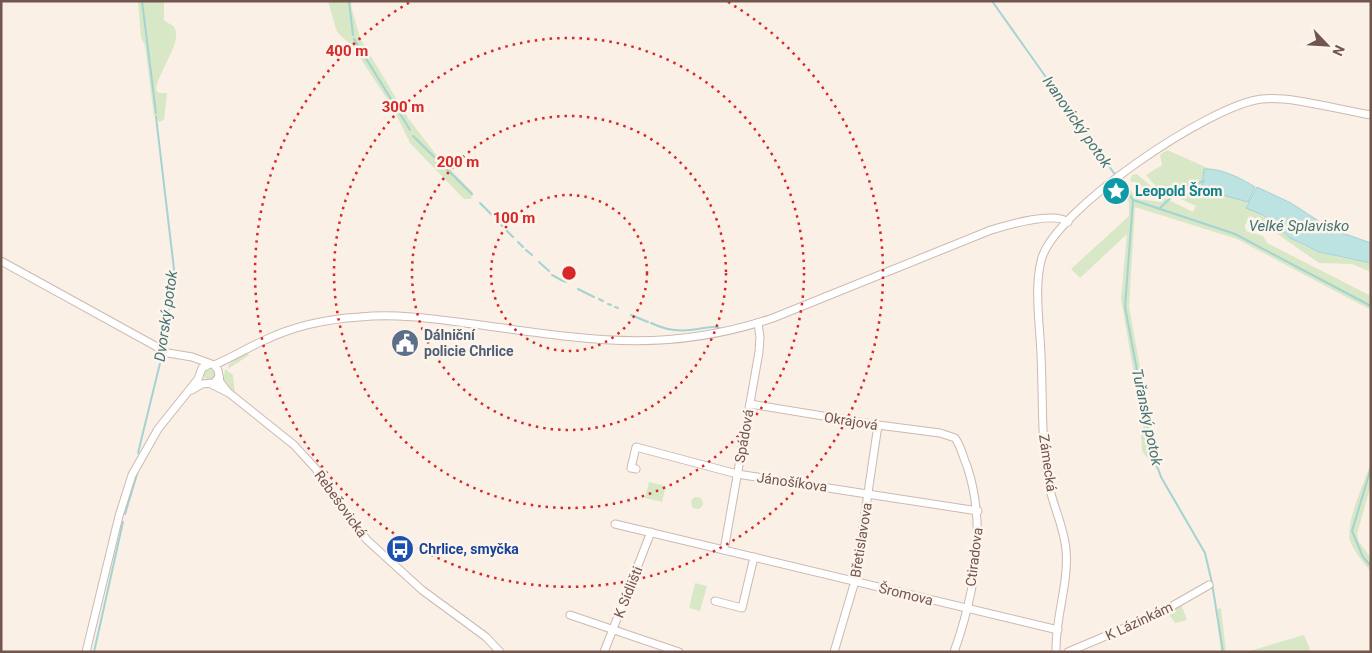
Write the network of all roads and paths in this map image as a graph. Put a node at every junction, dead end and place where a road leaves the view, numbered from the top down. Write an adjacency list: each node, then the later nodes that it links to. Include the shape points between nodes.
1 (1371, 115): 2 (street, Zámecká, via 1283,99 1239,104 1150,154 1117,177)
2 (1068, 222): 4 (street, via 1053,218 991,230); 30 (street, Zámecká, via 1046,246 1039,272 1045,455 1049,487 1066,554)
3 (1, 262): 6 (street, via 165,351)
4 (758, 323): 5 (street, via 698,338 628,342 411,317 361,316 292,330); 13 (street, Spádová, via 760,340)
5 (237, 354): 7 (street); 9 (street, via 223,367)
6 (185, 357): 7 (street); 8 (street)
7 (211, 365): 8 (street); 9 (street, Rebešovická)
8 (200, 372): 10 (street, via 202,380); 12 (street)
9 (219, 376): 10 (street); 11 (street, Rebešovická)
10 (209, 384): 11 (street, Rebešovická); 12 (street, via 201,384)
11 (229, 393): 33 (street, Rebešovická, via 302,453 350,520 394,567 486,636)
12 (184, 396): 32 (street, via 158,429 129,481)
13 (750, 404): 14 (street, Okrajová); 17 (street, Spádová)
14 (878, 425): 15 (street, Okrajová); 18 (street, Břetislavova)
15 (952, 436): 19 (street, Ctiradova, via 957,441 974,486)
16 (636, 470): 17 (street, Jánošíkova, via 631,468 636,448)
17 (737, 474): 18 (street, Jánošíkova); 22 (street, Spádová)
18 (868, 494): 19 (street, Jánošíkova); 24 (street, Břetislavova)
19 (978, 511): 27 (street, Ctiradova, via 978,546)
20 (615, 524): 21 (street, Šromova)
21 (651, 532): 22 (street, Šromova); 29 (street, K Sídlišti)
22 (724, 550): 23 (street, Šromova)
23 (754, 557): 24 (street, Šromova); 26 (street, via 742,608)
24 (855, 581): 27 (street, Šromova); 36 (street, Břetislavova)
25 (1209, 585): 39 (street, K Lázinkám, via 1160,613)
26 (715, 601)
27 (966, 609): 30 (street, Šromova); 37 (street, Ctiradova)
28 (570, 615): 29 (street)
29 (613, 630): 31 (street); 34 (street, K Sídlišti)
30 (1058, 630): 38 (street, Zámecká)
31 (661, 649): 35 (street)
32 (86, 652)
33 (500, 652)
34 (604, 652)
35 (679, 652)
36 (834, 652)
37 (954, 652)
38 (1056, 652)
39 (1068, 652)

